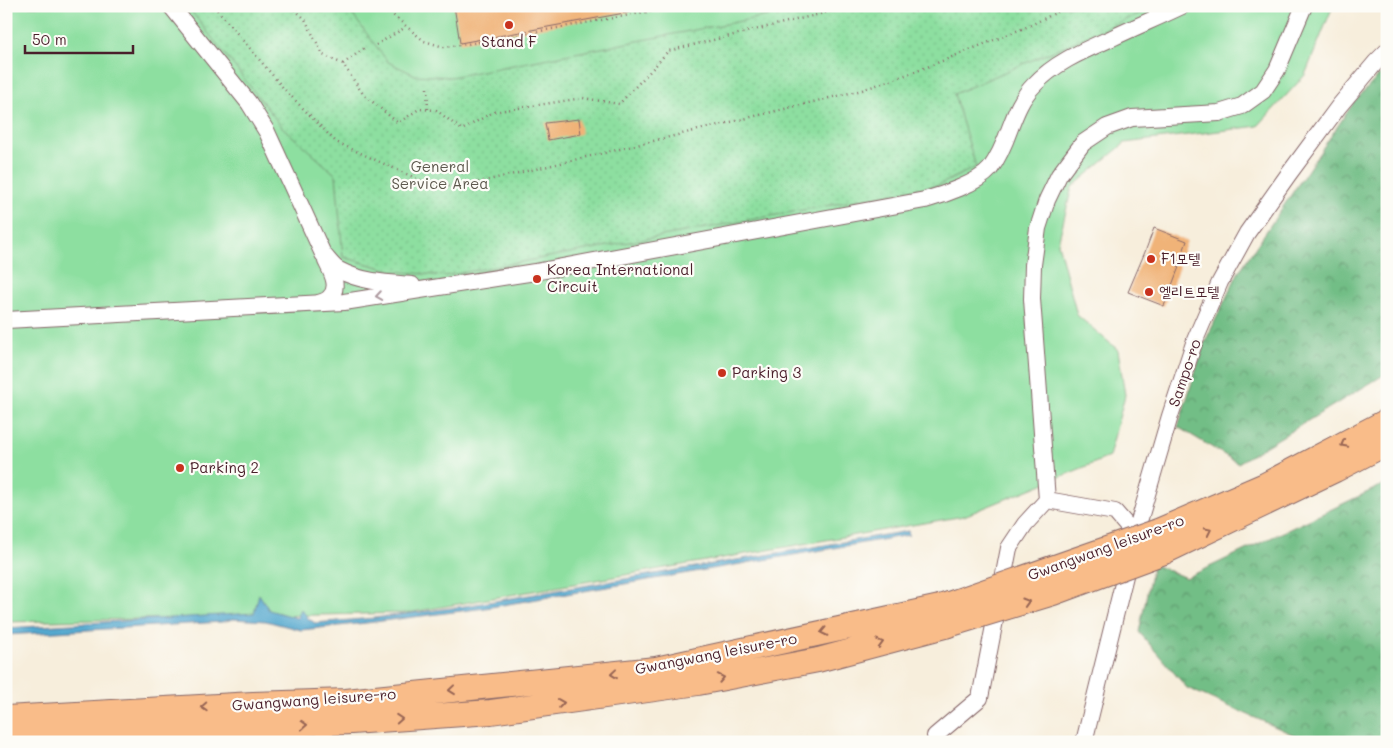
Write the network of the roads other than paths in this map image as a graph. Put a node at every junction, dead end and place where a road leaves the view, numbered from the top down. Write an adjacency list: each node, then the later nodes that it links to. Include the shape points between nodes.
1 (171, 6): 5 (street, via 249,102 267,132)
2 (1182, 6): 6 (street, via 1082,51 1045,75 1025,96 989,170 942,195 554,269)
3 (1304, 6): 11 (street, via 1277,70 1263,91 1242,106 1219,113 1132,118 1107,126 1083,143 1059,175 1038,228 1033,265 1032,299)
4 (1387, 51): 12 (street, Sampo-ro, via 1339,106 1288,175 1247,233 1220,282 1195,340)
5 (323, 254): 6 (street, via 338,270 377,282); 7 (street, via 334,280 334,291 330,298)
6 (444, 286): 7 (street, one-way to 7)
7 (318, 303): 8 (street)
8 (6, 320)
9 (1387, 421): 13 (highway, Gwangwang leisure-ro, one-way to 13)
10 (1387, 443): 13 (highway, Gwangwang leisure-ro, one-way to 10, via 1335,470)
11 (1047, 500): 12 (street, via 1115,512); 17 (street, via 1009,548 980,698)
12 (1135, 535): 20 (street, Sampo-ro)
13 (1161, 541): 14 (highway, Gwangwang leisure-ro, bridge, via 1053,594 943,616 818,660 698,683 491,712)
14 (255, 716): 15 (highway, Gwangwang leisure-ro, one-way to 15); 16 (highway, Gwangwang leisure-ro)
15 (6, 717)
16 (58, 734): 18 (highway, Gwangwang leisure-ro); 19 (highway)
17 (934, 736)
18 (6, 737)
19 (16, 742)
20 (1084, 742)

